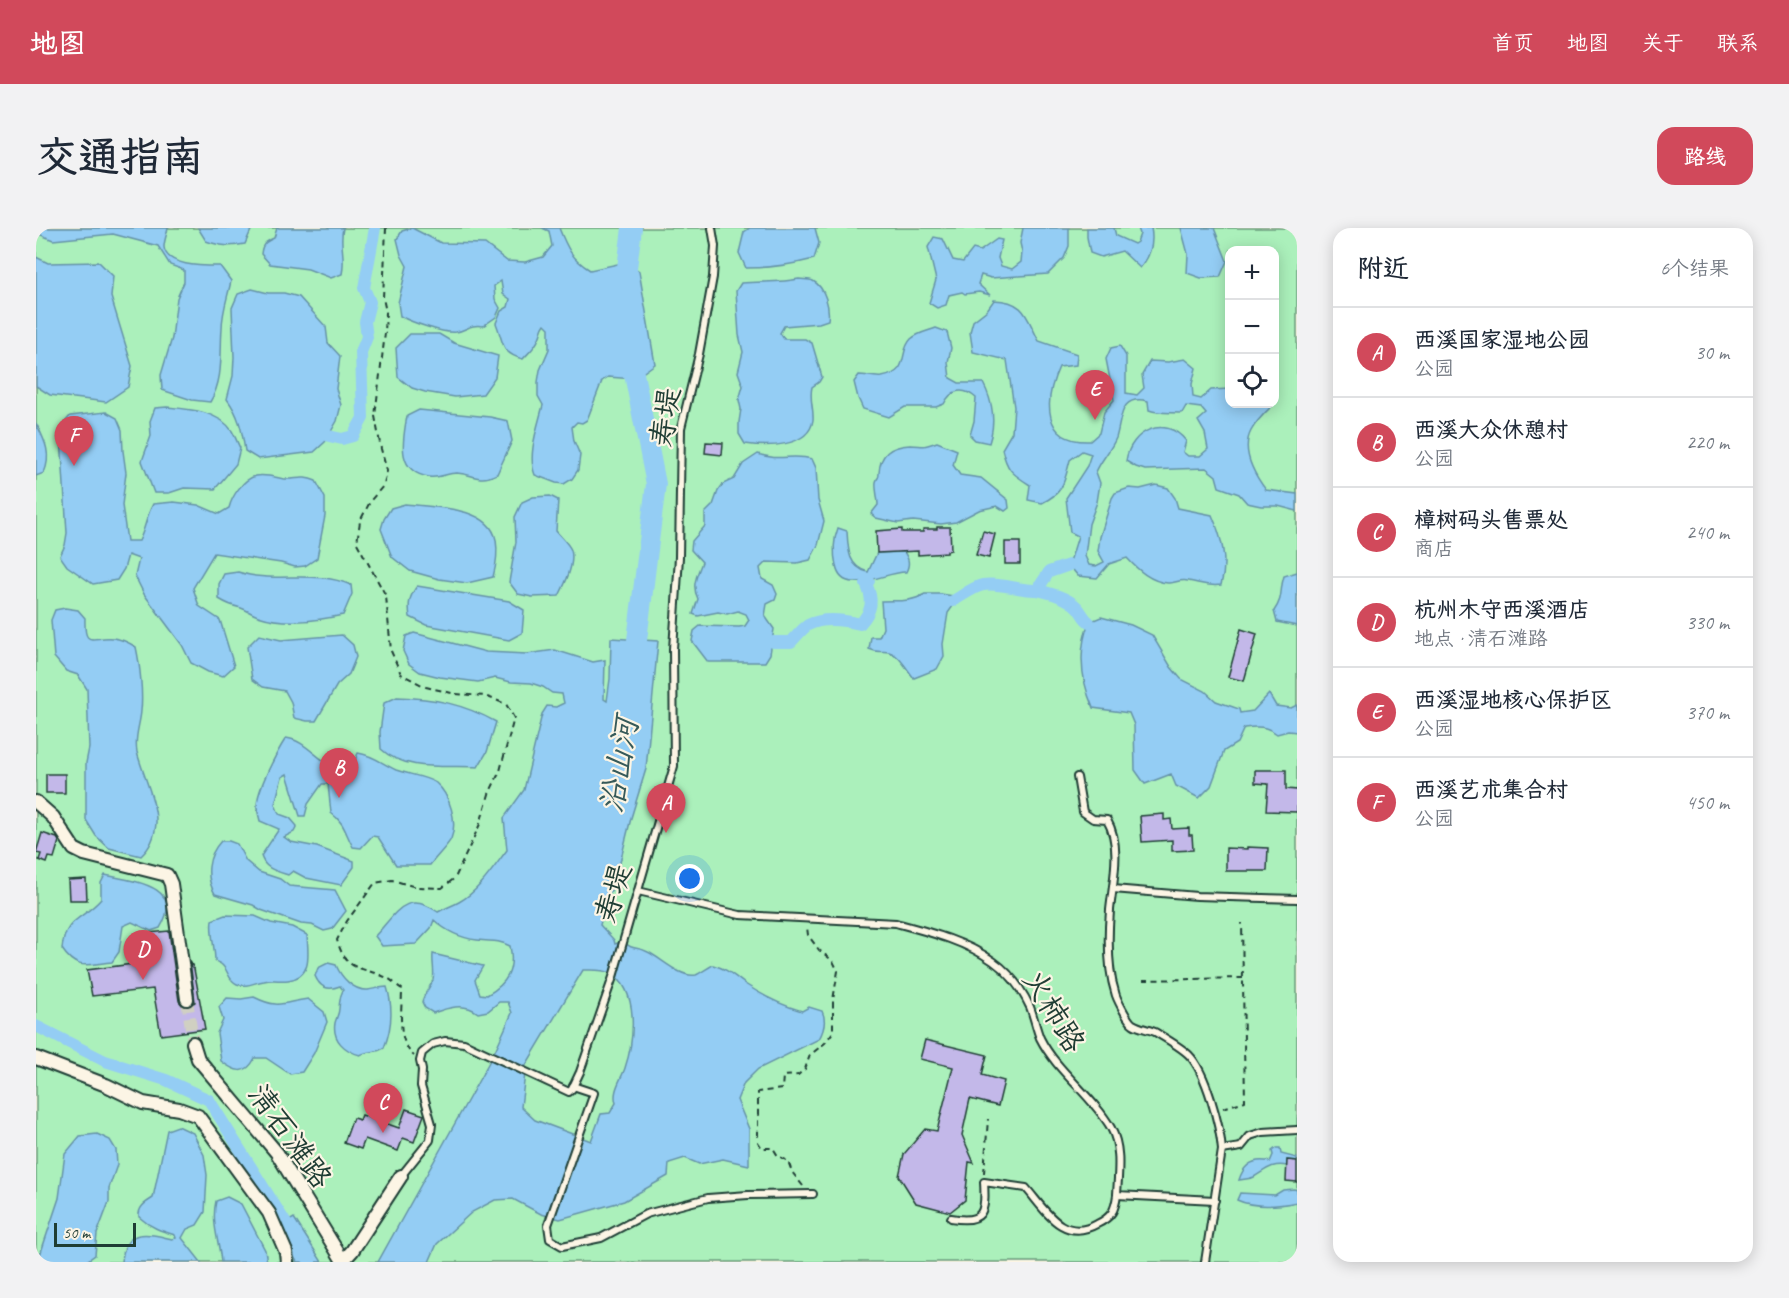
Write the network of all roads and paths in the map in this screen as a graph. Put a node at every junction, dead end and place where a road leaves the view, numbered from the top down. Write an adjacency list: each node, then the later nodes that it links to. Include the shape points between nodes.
1 (386, 228): 15 (path, via 386,323 375,416 387,471 384,485 360,522 357,543 386,596 390,651 401,674 426,687 485,696 506,704 514,718 500,771 455,878 442,888 416,887 392,880 375,883 337,940 342,956 362,970 387,977 402,989 402,1035 407,1049)
2 (712, 228): 6 (lane, 寿堤, via 716,246 713,278 681,428 673,649 674,766)
3 (1077, 777): 5 (lane, via 1083,812 1093,819 1107,820 1113,830)
4 (36, 802): 12 (street, via 53,817 74,849 167,875)
5 (1113, 889): 7 (lane); 17 (lane, via 1108,949 1115,993 1132,1023 1156,1033 1190,1056 1210,1091)
6 (638, 891): 8 (lane, 火柿路, via 740,915); 16 (lane, 寿堤, via 613,977)
7 (1297, 899)
8 (807, 918): 23 (path, via 808,935 838,971 833,1032 810,1055 806,1069 798,1075 783,1076 782,1089 759,1092 758,1142 788,1161 792,1172); 24 (lane, 火柿路, via 896,923 970,948 995,962 1013,980 1041,1038 1111,1128 1119,1155)
9 (1242, 923): 10 (path)
10 (1243, 978): 11 (path); 17 (path, via 1245,1101)
11 (1143, 980)
12 (187, 999)
13 (193, 1043): 27 (street, 清石滩路, via 198,1059 277,1153)
14 (36, 1058): 28 (street, via 143,1103 198,1116 269,1213)
15 (420, 1061): 16 (lane, via 422,1053 433,1044 464,1042 569,1092); 21 (lane, via 421,1086 432,1124 430,1140)
16 (573, 1086): 23 (lane, via 594,1093 548,1225 549,1239 562,1246 601,1238 646,1214 708,1198)
17 (1213, 1111): 20 (lane, via 1221,1134)
18 (988, 1119): 22 (path)
19 (1297, 1130): 20 (lane, via 1263,1132 1250,1136 1241,1147)
20 (1221, 1150): 25 (lane)
21 (401, 1176): 27 (street)
22 (984, 1182): 24 (lane, via 1026,1188 1051,1220 1068,1229 1083,1230 1104,1221 1115,1209); 26 (lane, via 985,1203 980,1215 969,1221)
23 (813, 1194)
24 (1117, 1195): 25 (lane)
25 (1215, 1200): 29 (lane)
26 (951, 1218)
27 (343, 1261)
28 (287, 1262)
29 (1205, 1262)

